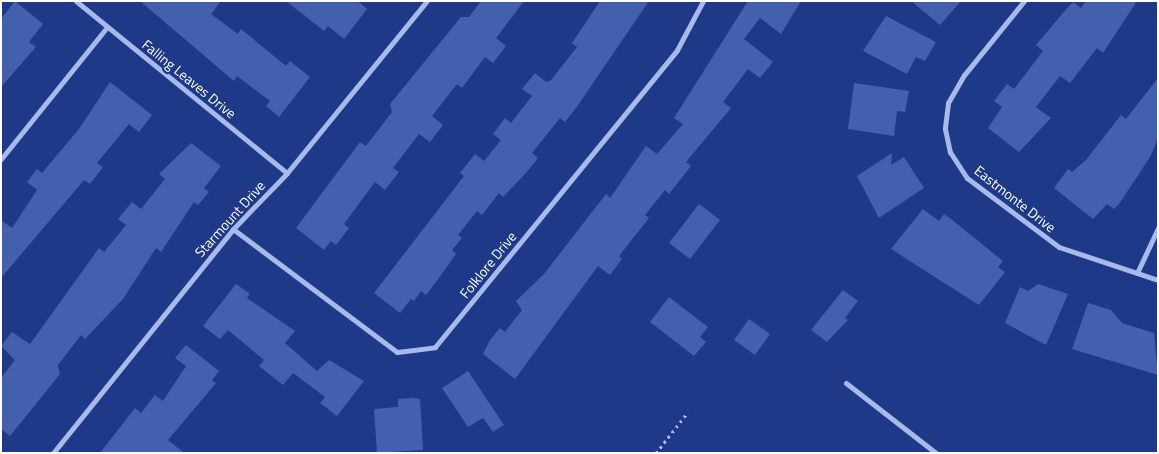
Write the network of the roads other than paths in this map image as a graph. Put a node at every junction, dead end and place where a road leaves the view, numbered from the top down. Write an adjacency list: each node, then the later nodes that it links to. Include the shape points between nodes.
1 (76, 1): 5 (street, Falling Leaves Drive)
2 (427, 1): 7 (street, Starmount Drive)
3 (703, 1): 9 (street, Folklore Drive, via 677,50 435,347 397,352)
4 (1024, 1): 10 (street, Eastmonte Drive, via 964,76 948,103 945,129 950,152 968,178 1037,233 1059,247)
5 (107, 26): 6 (street); 7 (street, Falling Leaves Drive)
6 (1, 159)
7 (287, 173): 9 (street, Starmount Drive)
8 (1158, 228): 10 (street)
9 (232, 229): 13 (street, Starmount Drive)
10 (1137, 274): 11 (street, Eastmonte Drive)
11 (1158, 280)
12 (846, 383): 14 (street)
13 (53, 453)
14 (936, 453)

